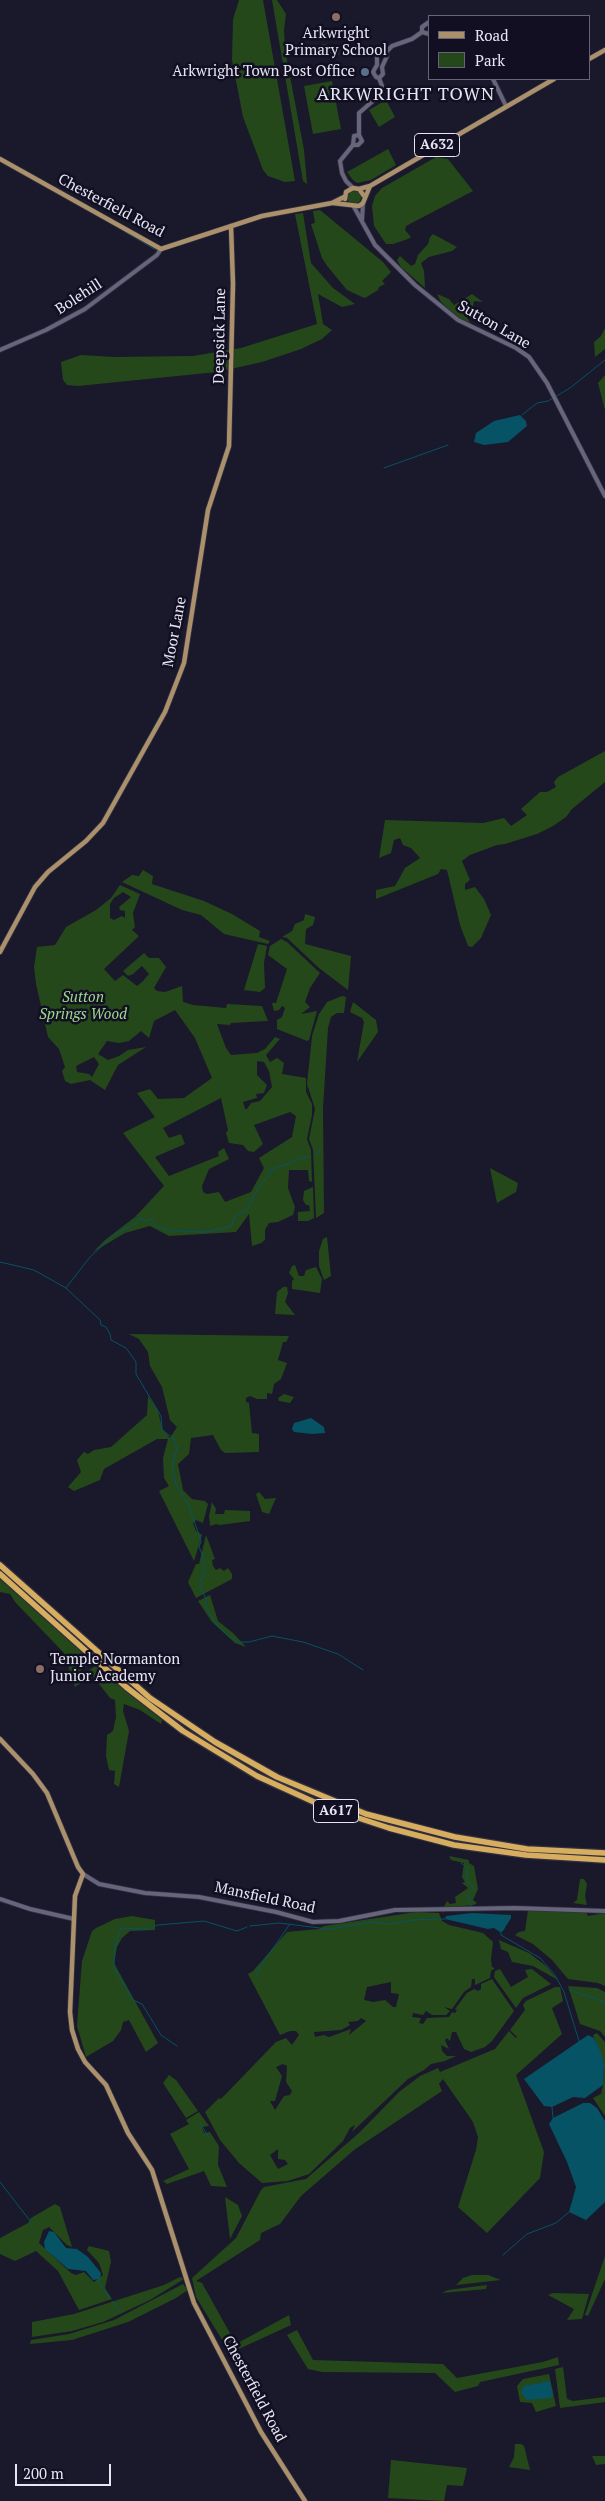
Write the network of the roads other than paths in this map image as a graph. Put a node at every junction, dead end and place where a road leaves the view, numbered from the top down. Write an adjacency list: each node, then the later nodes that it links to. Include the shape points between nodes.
1 (428, 23): 2 (street, via 422,27)
2 (422, 32): 3 (street); 5 (street)
3 (428, 34)
4 (605, 50): 6 (main road)
5 (386, 52): 7 (street); 7 (street, via 378,53 373,72)
6 (590, 58)
7 (380, 78): 11 (street, via 382,91 378,98 359,113)
8 (493, 80): 10 (street)
9 (551, 80): 10 (main road, A632)
10 (506, 106): 15 (main road, A632)
11 (359, 135): 12 (street, via 354,136); 12 (street, via 362,141 358,146)
12 (353, 145): 14 (street, via 340,161)
13 (0, 159): 26 (main road, Chesterfield Road)
14 (346, 181): 16 (street); 19 (street)
15 (370, 186): 17 (main road, A632); 18 (main road, A632)
16 (353, 188): 17 (main road); 19 (main road)
17 (359, 189): 18 (main road)
18 (365, 193): 21 (main road)
19 (345, 195): 20 (main road, Chesterfield Road); 22 (main road)
20 (332, 203): 22 (main road, Chesterfield Road); 25 (main road, Chesterfield Road, via 273,213)
21 (363, 203): 23 (main road); 24 (street, Sutton Lane)
22 (348, 205): 23 (main road)
23 (354, 207): 24 (street, Sutton Lane)
24 (362, 220): 29 (street, Sutton Lane, via 373,243 409,280 458,320 523,352 538,368)
25 (231, 226): 26 (main road, Chesterfield Road); 28 (main road, Deepsick Lane)
26 (161, 249): 27 (street, Bolehill, via 85,309)
27 (0, 350)
28 (229, 446): 30 (main road, Moor Lane, via 208,510 184,663 165,712 103,823 35,887)
29 (605, 496)
30 (0, 952)
31 (0, 1565): 34 (highway, A617, via 109,1664 172,1714 276,1777 401,1825 527,1849)
32 (0, 1574): 35 (highway, A617, via 93,1659 183,1732 257,1776 325,1807 389,1828 454,1844 526,1855)
33 (0, 1739): 36 (main road, via 47,1793)
34 (605, 1853)
35 (605, 1860)
36 (83, 1874): 38 (street, Mansfield Road, via 99,1884 145,1893 199,1897 313,1922 339,1921 395,1910 515,1908); 39 (main road, via 76,1888)
37 (0, 1899): 39 (street)
38 (605, 1911)
39 (74, 1919): 40 (main road, Chesterfield Road, via 70,2012 74,2038 85,2062 106,2085 128,2132 156,2179 194,2303 261,2432)
40 (305, 2501)

